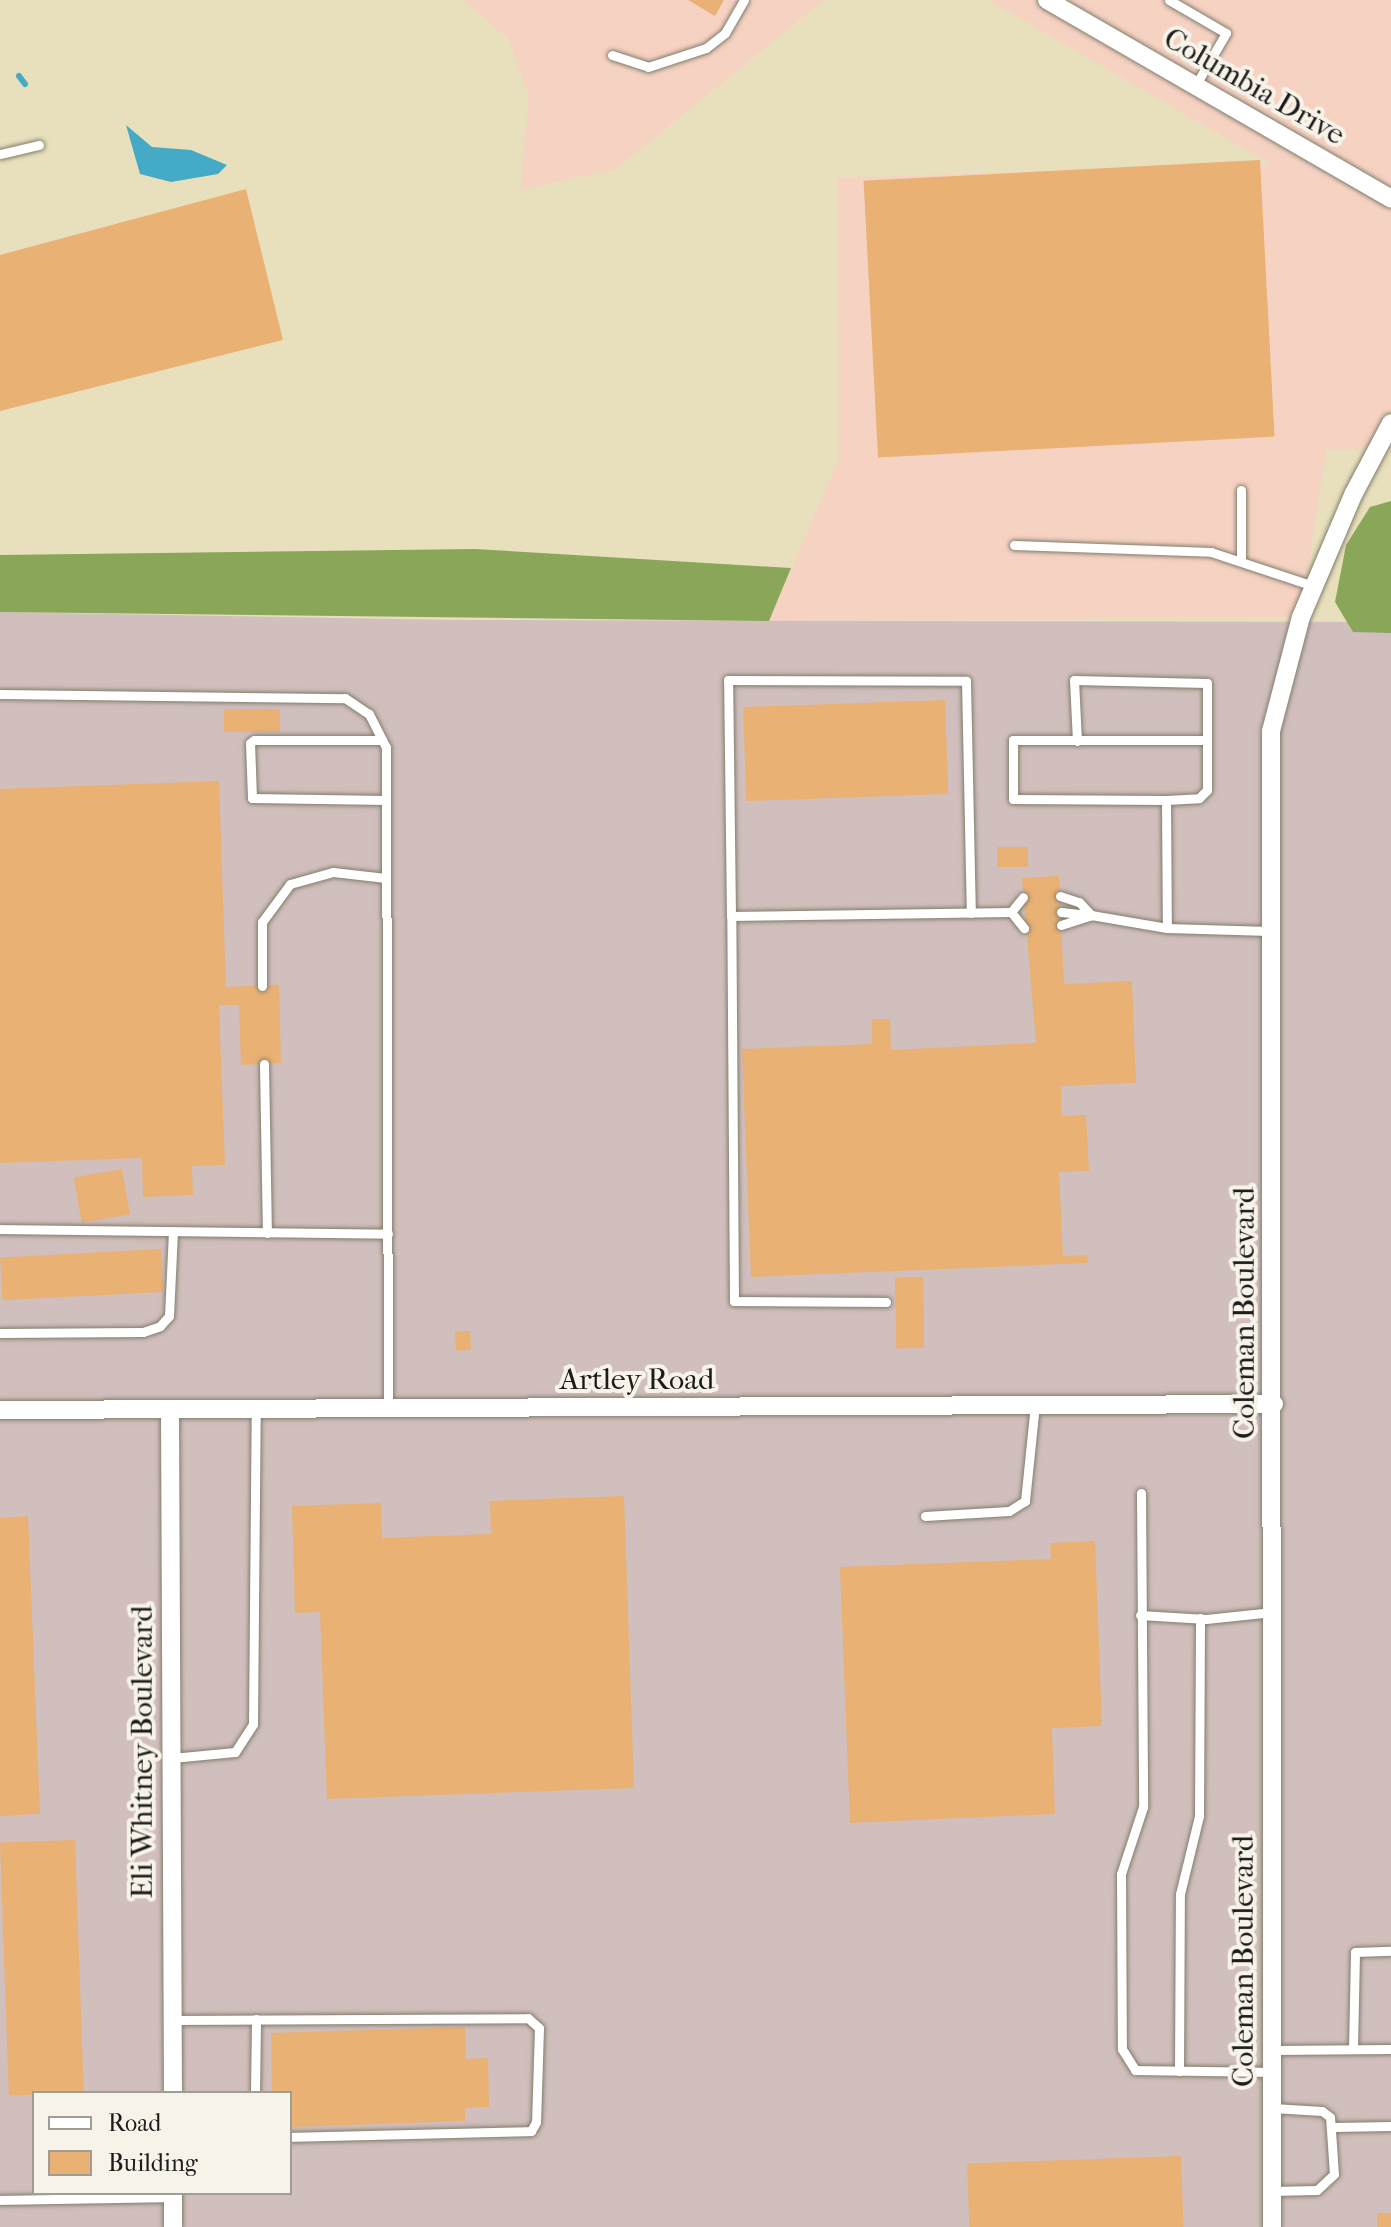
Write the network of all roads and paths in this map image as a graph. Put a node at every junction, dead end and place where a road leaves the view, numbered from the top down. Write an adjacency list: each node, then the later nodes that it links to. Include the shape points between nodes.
1 (744, 0): 4 (lane, via 725,33 706,48 648,67)
2 (1047, 0): 5 (street, Columbia Drive)
3 (1169, 0): 5 (lane, via 1226,33)
4 (612, 55)
5 (1195, 86): 8 (street, Columbia Drive)
6 (39, 145): 7 (lane)
7 (0, 154)
8 (1391, 199)
9 (1391, 423): 13 (street, Coleman Boulevard)
10 (1241, 490): 12 (lane)
11 (1014, 545): 12 (lane, via 1211,552)
12 (1241, 559): 13 (lane)
13 (1314, 586): 32 (street, Coleman Boulevard, via 1271,731)
14 (0, 694): 15 (lane, via 345,698 369,714)
15 (382, 740): 18 (lane); 18 (lane, via 250,743 252,798)
16 (1207, 740): 17 (lane); 17 (lane, via 1207,683 1074,680); 19 (lane, via 1207,790 1199,798)
17 (1077, 741): 19 (lane, via 1013,740 1013,799)
18 (386, 800): 20 (lane)
19 (1166, 800): 31 (lane)
20 (386, 878): 33 (lane, via 333,872 290,884 262,922); 38 (lane)
21 (1060, 896): 27 (lane, via 1079,902)
22 (1023, 897): 23 (lane)
23 (1011, 912): 24 (lane); 26 (lane); 30 (lane)
24 (1024, 912)
25 (1061, 912): 27 (lane)
26 (971, 913): 28 (lane); 28 (lane, via 966,681 728,680)
27 (1091, 915): 29 (lane); 31 (lane)
28 (731, 916): 39 (lane, via 734,1301)
29 (1061, 925)
30 (1024, 928)
31 (1167, 928): 32 (lane)
32 (1269, 931): 41 (street, Coleman Boulevard)
33 (262, 986)
34 (264, 1064): 37 (lane)
35 (0, 1229): 36 (lane)
36 (173, 1231): 37 (lane); 40 (lane, via 169,1316 160,1326 143,1332)
37 (267, 1233): 38 (lane)
38 (388, 1234): 43 (lane)
39 (886, 1302)
40 (0, 1333)
41 (1274, 1404): 42 (street, Artley Road); 49 (street, Coleman Boulevard)
42 (1035, 1405): 43 (street, Artley Road); 48 (lane, via 1025,1501 1009,1511)
43 (388, 1409): 46 (street, Artley Road)
44 (0, 1410): 45 (street, Artley Road)
45 (170, 1410): 46 (street, Artley Road); 52 (street, Eli Whitney Boulevard)
46 (256, 1410): 52 (lane, via 253,1724 235,1752)
47 (1141, 1493): 50 (lane)
48 (925, 1516)
49 (1273, 1612): 51 (lane); 58 (street, Coleman Boulevard)
50 (1140, 1615): 51 (lane); 59 (lane, via 1143,1807 1121,1874 1122,2049 1135,2070)
51 (1200, 1618): 59 (lane, via 1199,1816 1181,1885)
52 (172, 1758): 55 (street, Eli Whitney Boulevard)
53 (1391, 1951): 56 (lane, via 1355,1952)
54 (256, 2019): 55 (lane); 62 (lane); 66 (lane, via 528,2018 539,2028 536,2122 531,2131)
55 (173, 2020): 61 (street, Eli Whitney Boulevard)
56 (1353, 2049): 57 (lane); 58 (lane)
57 (1391, 2049)
58 (1272, 2050): 60 (street, Coleman Boulevard)
59 (1179, 2071): 60 (lane)
60 (1272, 2072): 63 (street, Coleman Boulevard)
61 (173, 2091)
62 (255, 2091)
63 (1272, 2108): 65 (lane, via 1322,2111); 67 (street, Coleman Boulevard)
64 (1391, 2126): 65 (lane)
65 (1334, 2127): 67 (lane, via 1334,2174 1317,2190)
66 (292, 2137)
67 (1272, 2191): 71 (street, Coleman Boulevard)
68 (173, 2195): 69 (lane); 70 (street)
69 (0, 2200)
70 (173, 2227)
71 (1272, 2227)

